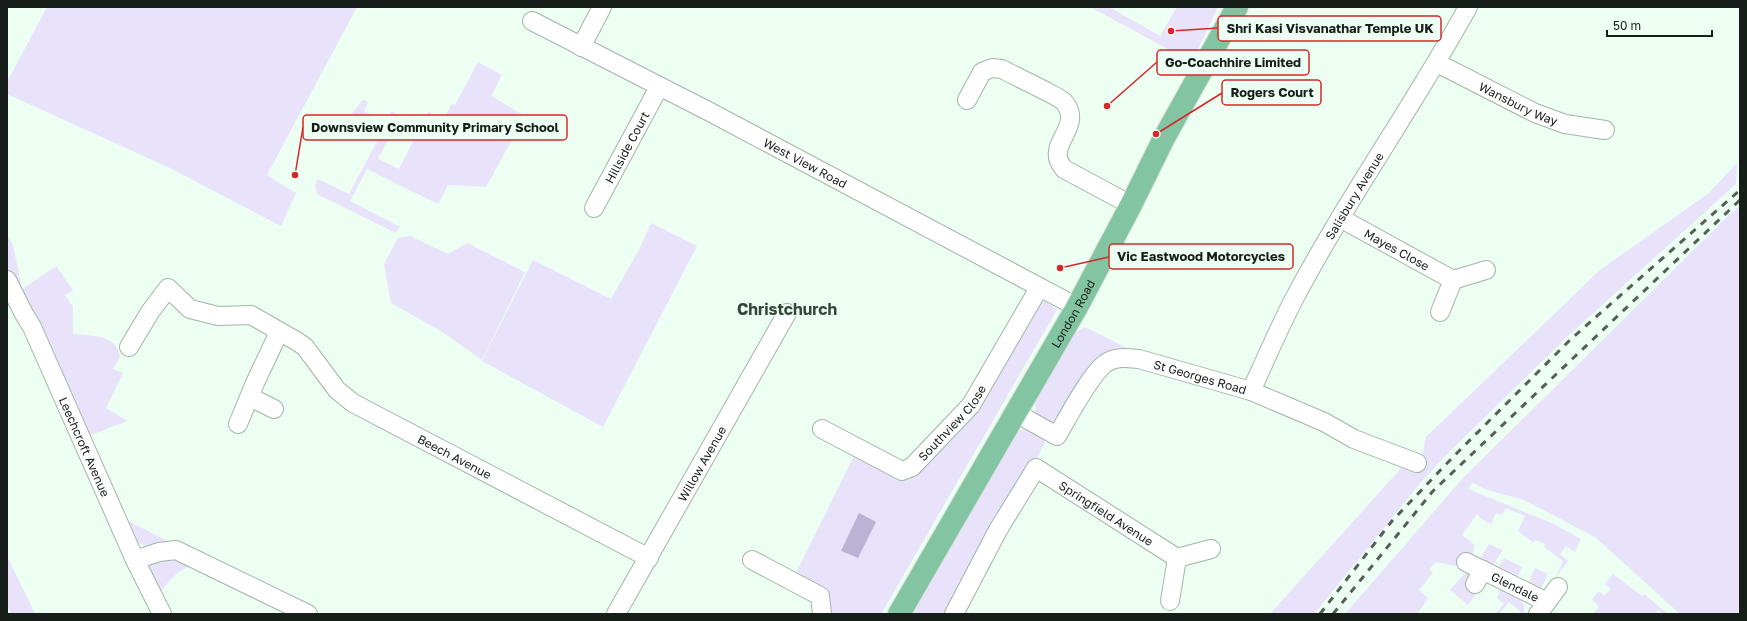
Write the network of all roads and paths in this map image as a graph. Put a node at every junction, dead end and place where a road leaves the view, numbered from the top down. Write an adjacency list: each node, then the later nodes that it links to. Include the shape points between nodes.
1 (602, 7): 5 (street)
2 (1237, 7): 10 (main road, London Road, via 1164,138)
3 (1468, 7): 6 (street, Salisbury Avenue)
4 (532, 21): 5 (street, West View Road)
5 (581, 47): 7 (street, West View Road)
6 (1437, 63): 9 (street, Wansbury Way, via 1535,113 1565,124); 12 (street, Salisbury Avenue)
7 (660, 87): 11 (street, Hillside Court); 16 (street, West View Road)
8 (967, 100): 10 (street, via 982,72 992,68 1002,69 1065,102 1071,123 1058,150 1058,161 1064,169)
9 (1606, 130)
10 (1131, 205): 17 (main road, London Road)
11 (594, 208)
12 (1340, 218): 15 (street, Mayes Close); 22 (street, Salisbury Avenue, via 1293,301)
13 (1486, 270): 15 (street)
14 (7, 280): 32 (street, Leechcroft Avenue, via 32,327)
15 (1453, 280): 18 (street)
16 (1039, 288): 17 (street, West View Road); 27 (street, Southview Close, via 971,405 912,467 902,471)
17 (1077, 307): 25 (main road, London Road)
18 (1440, 312)
19 (787, 313): 30 (street, Willow Avenue)
20 (279, 332): 21 (street, Beech Avenue, via 251,315 218,316 190,309 168,288); 23 (street); 30 (street, Beech Avenue, via 305,347 337,390 353,403)
21 (129, 346)
22 (1251, 391): 25 (street, St Georges Road, via 1139,359 1122,357 1106,363 1095,374 1057,436); 28 (street, St Georges Road, via 1324,422 1354,439)
23 (250, 397): 24 (street); 26 (street)
24 (274, 409)
25 (1016, 413): 42 (main road, London Road)
26 (238, 424)
27 (822, 429)
28 (1417, 463)
29 (1211, 549): 31 (street)
30 (649, 558): 40 (street, Willow Avenue)
31 (1177, 558): 36 (street); 43 (street, Springfield Avenue, via 1036,468 998,530)
32 (135, 560): 38 (street, Leechcroft Avenue); 39 (street, via 159,552 176,550)
33 (752, 560): 41 (street, via 820,596)
34 (1466, 562): 37 (street, Glendale, via 1479,577)
35 (1558, 587): 37 (street, Glendale)
36 (1170, 601)
37 (1543, 608)
38 (162, 614)
39 (308, 614)
40 (616, 614)
41 (822, 614)
42 (899, 614)
43 (956, 614)

